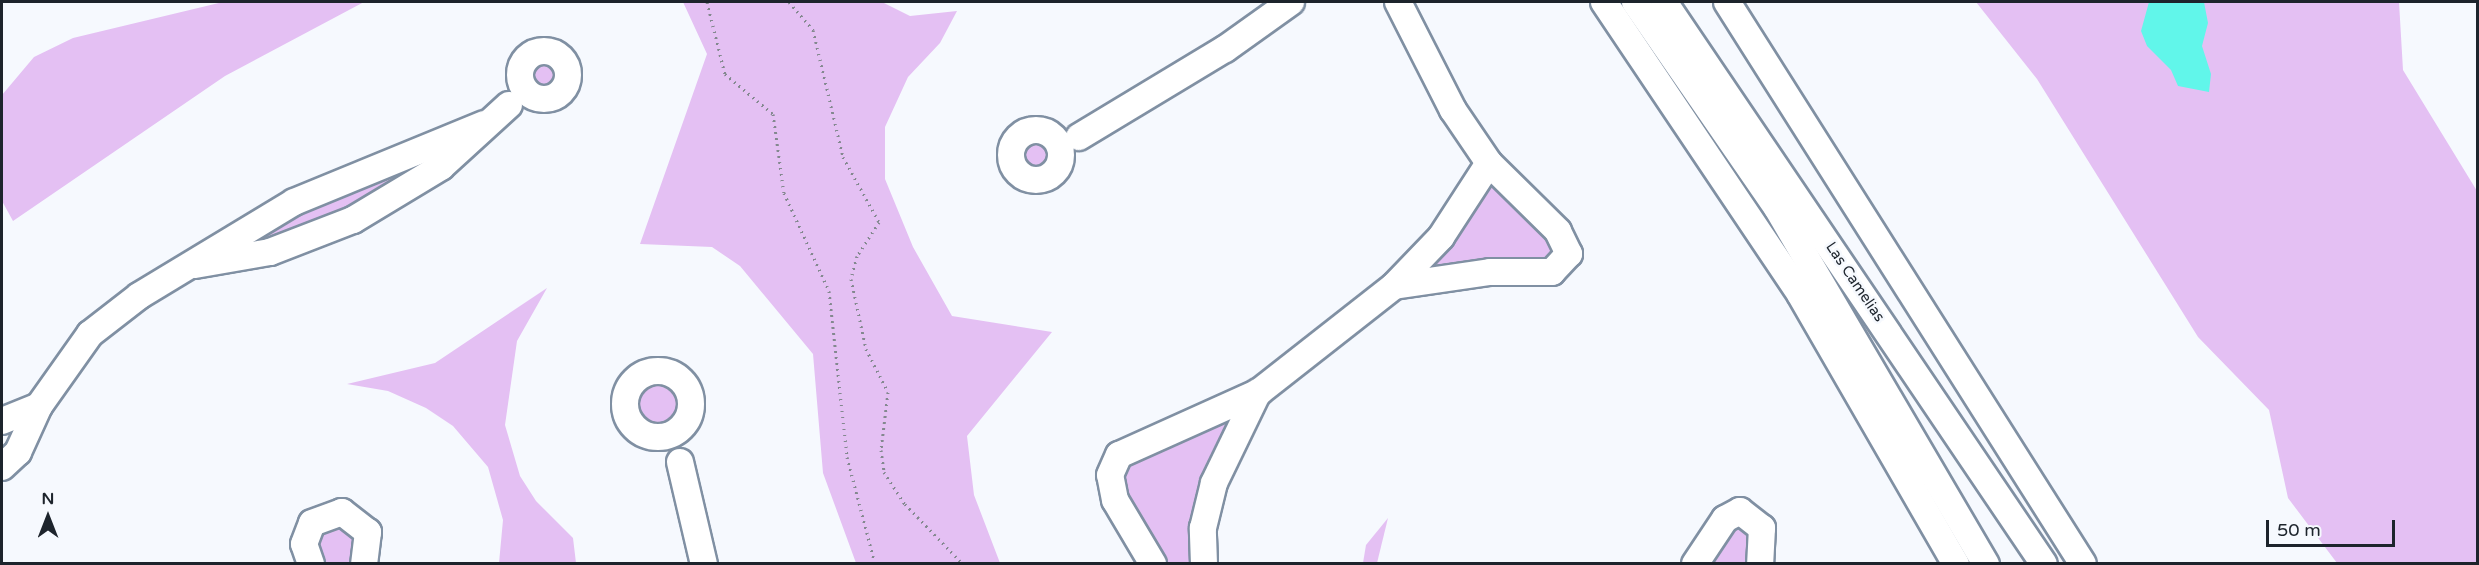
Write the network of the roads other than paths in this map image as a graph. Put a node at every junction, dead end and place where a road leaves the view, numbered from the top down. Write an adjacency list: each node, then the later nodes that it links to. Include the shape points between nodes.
1 (1292, 2): 12 (street, via 1225,49)
2 (1398, 2): 14 (street, via 1435,81)
3 (1604, 2): 31 (street, via 1800,294)
4 (1635, 2): 32 (street, via 1777,208)
5 (1664, 2): 33 (street, Las Camelias)
6 (1727, 2): 34 (street)
7 (520, 79): 8 (street); 8 (street, via 523,62 535,51 560,56 568,70 566,86 554,98); 9 (street)
8 (537, 98): 9 (street)
9 (509, 105): 10 (street)
10 (484, 124): 15 (street, via 294,202); 15 (street, via 441,167 353,220 270,252)
11 (1051, 135): 12 (street); 13 (street); 13 (street, via 1026,133 1014,144 1012,161 1021,175 1037,180 1052,174)
12 (1079, 137): 13 (street)
13 (1061, 159)
14 (1489, 163): 16 (street, via 1442,237); 16 (street, via 1558,231 1569,249 1568,259 1552,272 1490,272)
15 (186, 267): 18 (street, via 90,334)
16 (1394, 286): 17 (street)
17 (1258, 392): 27 (street, via 1220,414 1131,447 1113,464 1115,500); 28 (street, via 1214,483 1203,528)
18 (39, 406): 19 (street); 23 (street, via 18,452)
19 (2, 421)
20 (684, 424): 21 (street, via 669,435); 21 (street, via 689,391 674,374 652,371 632,382 624,403 632,425); 22 (street)
21 (651, 436): 22 (street)
22 (680, 462): 25 (street)
23 (2, 466)
24 (307, 561): 26 (street, via 312,524 342,512 368,532)
25 (703, 562)
26 (364, 564)
27 (1153, 564)
28 (1204, 564)
29 (1695, 564): 30 (street, via 1725,519 1740,511 1762,528)
30 (1760, 564)
31 (1956, 564)
32 (1986, 564)
33 (2044, 564)
34 (2083, 564)

